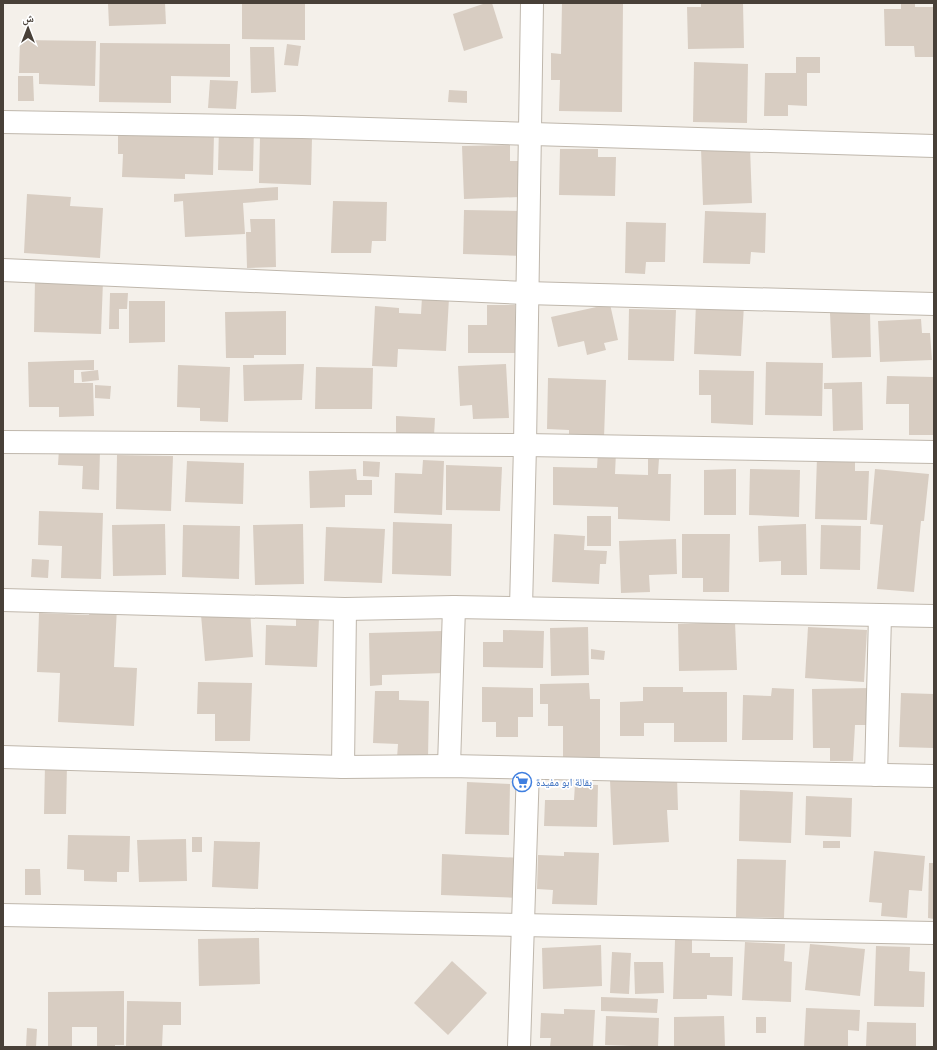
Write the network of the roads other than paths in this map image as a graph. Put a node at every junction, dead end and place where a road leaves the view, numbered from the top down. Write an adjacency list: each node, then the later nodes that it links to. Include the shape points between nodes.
1 (532, 3): 3 (street)
2 (3, 122): 3 (street)
3 (529, 135): 4 (street); 6 (street)
4 (934, 146)
5 (3, 270): 6 (street)
6 (526, 294): 7 (street); 9 (street)
7 (934, 304)
8 (3, 442): 9 (street)
9 (525, 444): 10 (street); 13 (street)
10 (934, 452)
11 (3, 600): 14 (street)
12 (454, 607): 13 (street); 14 (street); 18 (street)
13 (521, 608): 15 (street)
14 (345, 609): 19 (street)
15 (880, 615): 16 (street); 21 (street)
16 (934, 616)
17 (3, 757): 19 (street)
18 (449, 766): 19 (street); 20 (street)
19 (343, 767)
20 (528, 768): 21 (street); 24 (street)
21 (876, 775): 22 (street)
22 (934, 776)
23 (3, 915): 24 (street)
24 (523, 926): 25 (street); 26 (street)
25 (934, 933)
26 (519, 1047)

